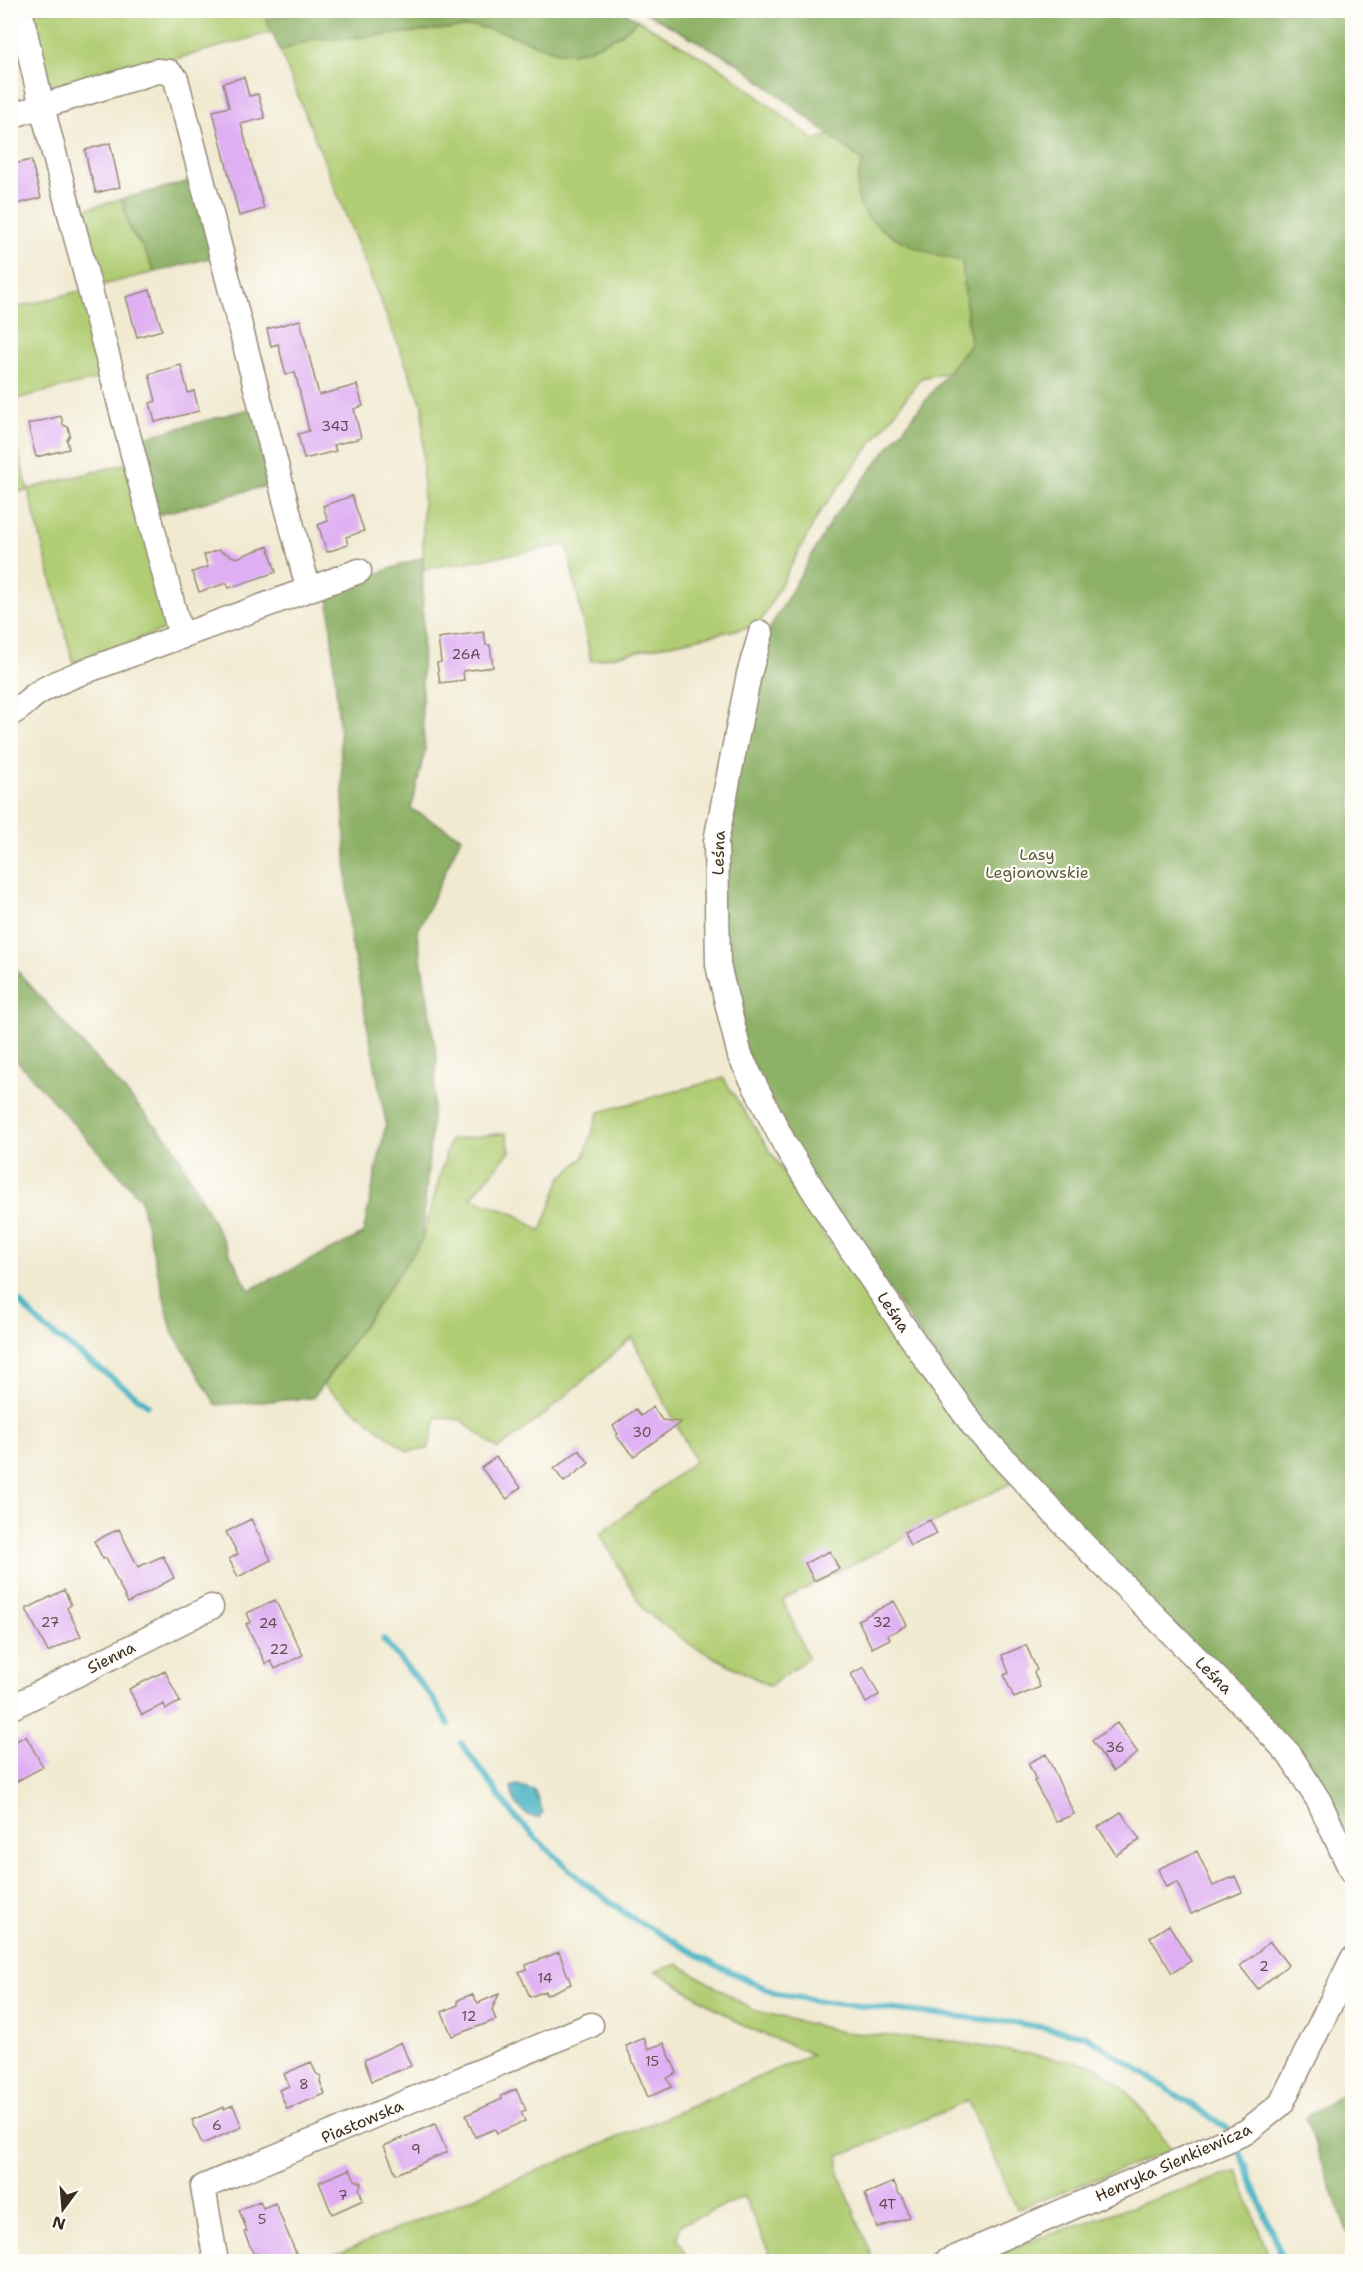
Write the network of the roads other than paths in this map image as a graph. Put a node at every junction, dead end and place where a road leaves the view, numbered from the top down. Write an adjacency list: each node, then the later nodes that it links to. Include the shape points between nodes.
1 (20, 10): 2 (street)
2 (42, 107): 3 (street); 5 (street, via 157,71 169,72 176,79); 7 (street)
3 (10, 116)
4 (359, 571): 5 (street)
5 (308, 588): 7 (street)
6 (761, 633): 11 (street, Leśna, via 748,674 716,841 718,964 740,1056 785,1144 845,1240 975,1428 1288,1754 1319,1801)
7 (181, 637): 8 (street, via 54,684)
8 (10, 714)
9 (211, 1606): 10 (street, Sienna)
10 (10, 1707)
11 (1353, 1872)
12 (1353, 1960): 15 (street, Henryka Sienkiewicza, via 1281,2104 1246,2132)
13 (591, 2025): 14 (street, Piastowska, via 203,2187)
14 (216, 2262)
15 (946, 2262)

